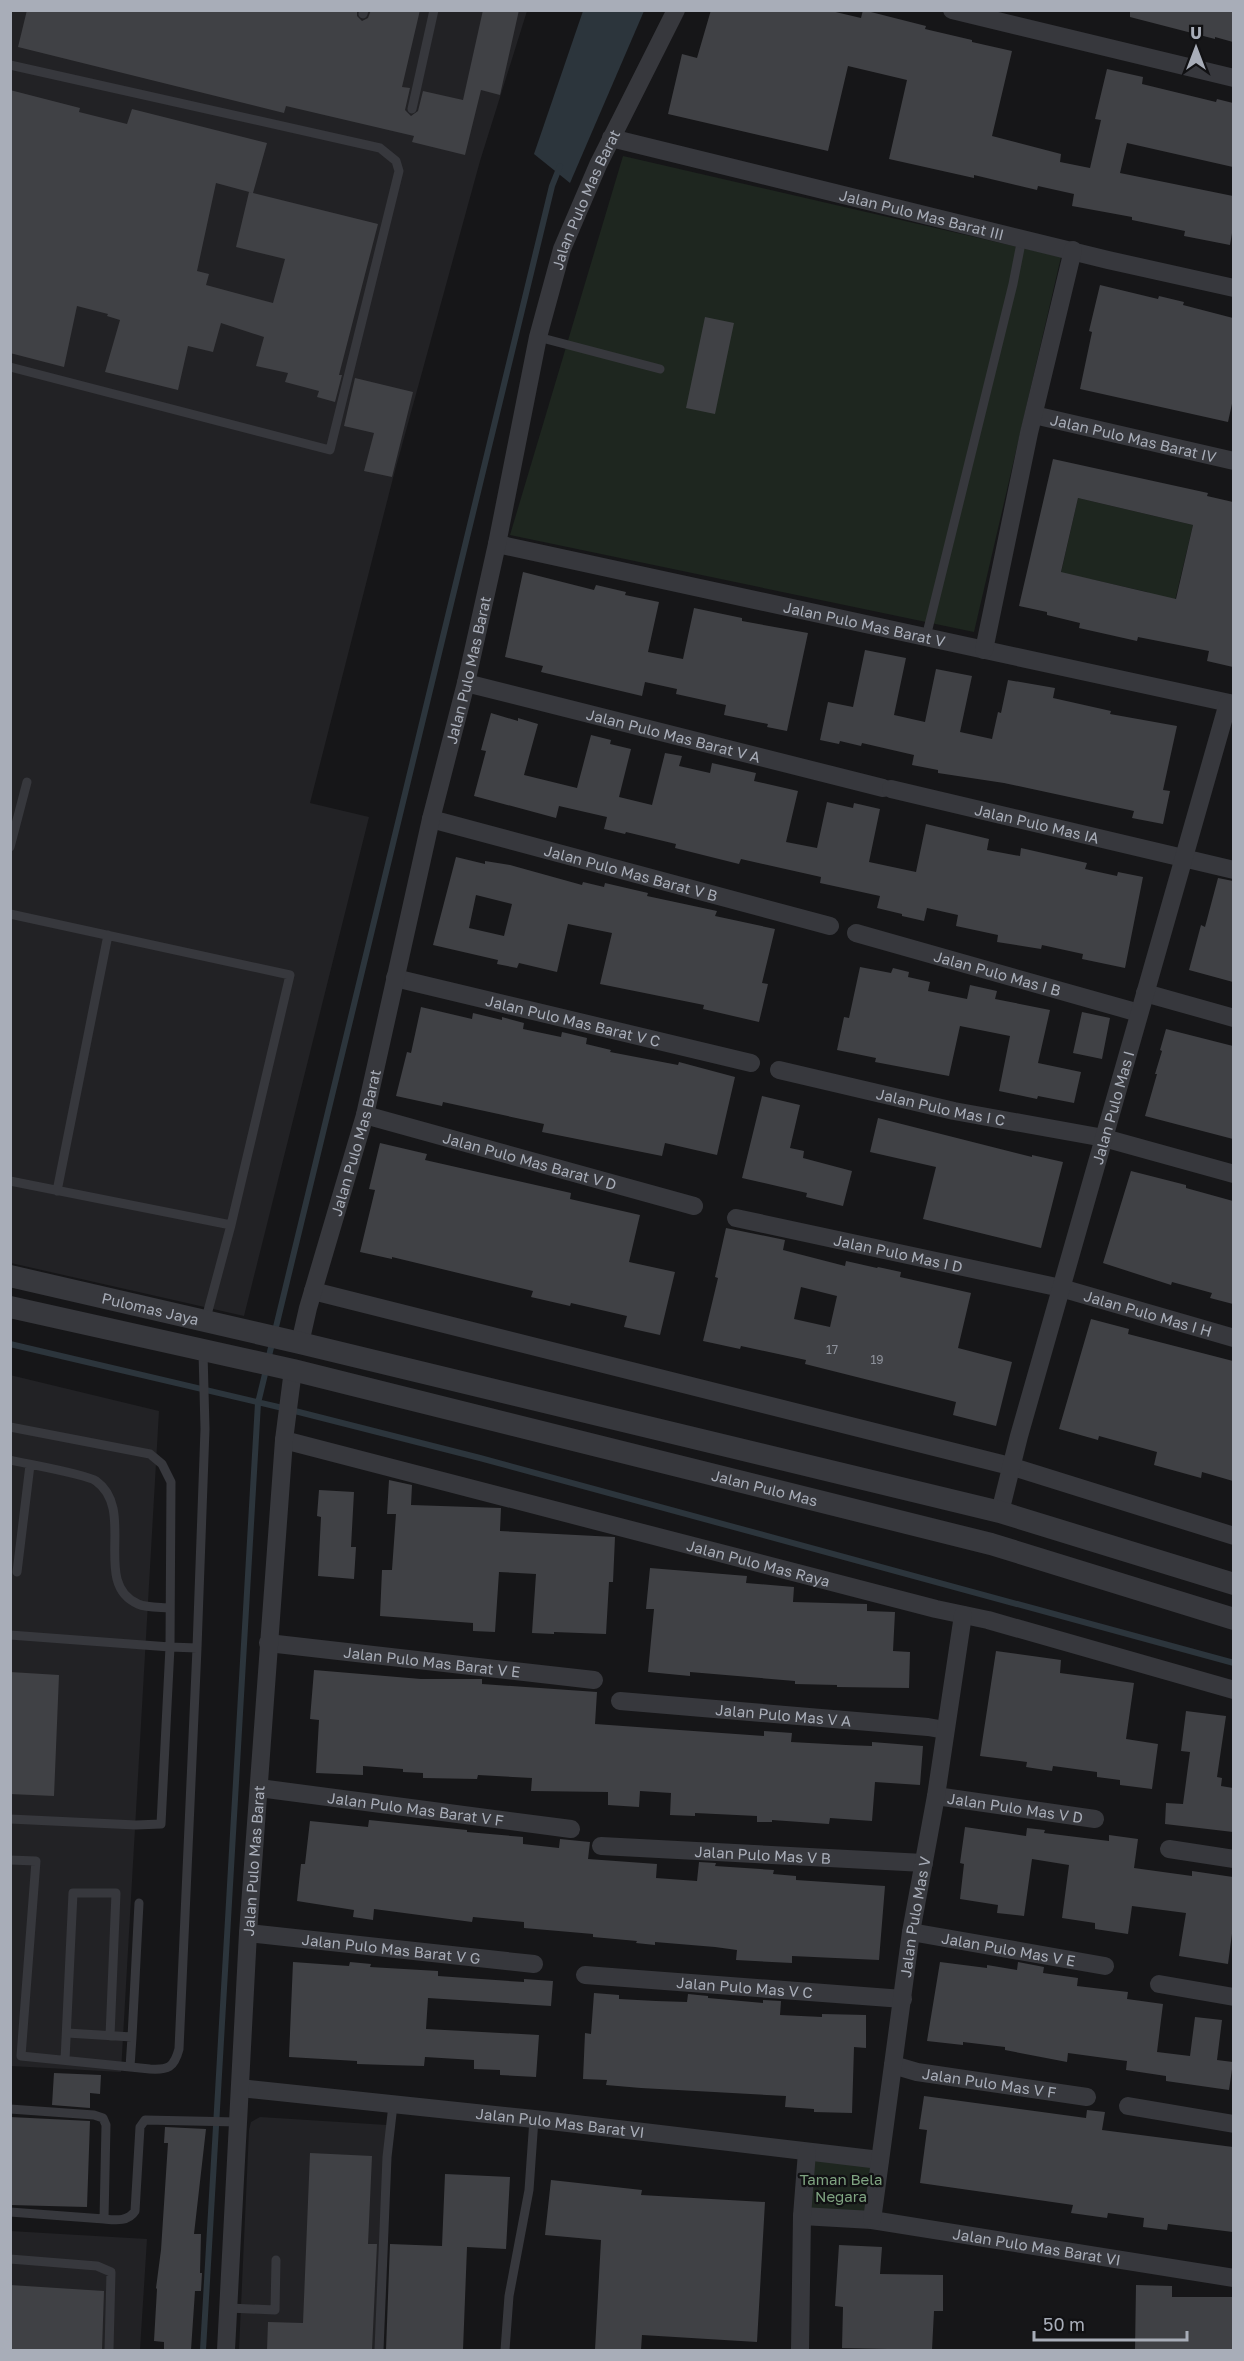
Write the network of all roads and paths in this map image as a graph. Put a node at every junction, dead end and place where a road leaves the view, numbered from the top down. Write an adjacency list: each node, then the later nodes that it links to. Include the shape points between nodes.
1 (434, 10): 6 (lane)
2 (676, 10): 7 (street, Jalan Pulo Mas Barat)
3 (952, 10): 5 (street)
4 (10, 65): 12 (lane, via 380,148 396,161 399,171 330,450)
5 (1233, 78)
6 (412, 109)
7 (611, 138): 8 (street, Jalan Pulo Mas Barat III); 11 (street, Jalan Pulo Mas Barat, via 562,249)
8 (1022, 238): 9 (street, Jalan Pulo Mas Barat III); 17 (lane)
9 (1073, 250): 10 (street, Jalan Pulo Mas Barat III); 14 (street)
10 (1233, 288)
11 (538, 336): 13 (lane); 16 (street, Jalan Pulo Mas Barat)
12 (10, 367)
13 (660, 369)
14 (1034, 415): 15 (street, Jalan Pulo Mas Barat IV); 18 (street)
15 (1233, 461)
16 (497, 544): 17 (street, Jalan Pulo Mas Barat V); 19 (street, Jalan Pulo Mas Barat)
17 (926, 637): 18 (street, Jalan Pulo Mas Barat V)
18 (984, 650): 20 (street, Jalan Pulo Mas Barat V)
19 (466, 683): 22 (street, Jalan Pulo Mas Barat V A); 23 (street, Jalan Pulo Mas Barat)
20 (1231, 703): 25 (street, Jalan Pulo Mas I)
21 (27, 783): 24 (lane)
22 (887, 788): 25 (street, Jalan Pulo Mas IA)
23 (431, 819): 28 (street, Jalan Pulo Mas Barat V B); 31 (street, Jalan Pulo Mas Barat)
24 (10, 847)
25 (1184, 857): 26 (street, Jalan Pulo Mas IA); 32 (street, Jalan Pulo Mas I)
26 (1233, 870)
27 (10, 914): 30 (lane)
28 (830, 926)
29 (856, 933): 33 (street, Jalan Pulo Mas I B)
30 (108, 935): 41 (lane); 44 (lane, via 290,975)
31 (395, 978): 35 (street, Jalan Pulo Mas Barat V C); 37 (street, Jalan Pulo Mas Barat)
32 (1145, 993): 33 (street, Jalan Pulo Mas I); 34 (street)
33 (1139, 1013): 38 (street, Jalan Pulo Mas I)
34 (1233, 1018)
35 (751, 1063)
36 (779, 1070): 38 (street, Jalan Pulo Mas I C, via 954,1111)
37 (364, 1115): 42 (street, Jalan Pulo Mas Barat V D); 47 (street, Jalan Pulo Mas Barat)
38 (1104, 1138): 39 (street, Jalan Pulo Mas I C); 46 (street, Jalan Pulo Mas I)
39 (1233, 1174)
40 (10, 1181): 41 (lane)
41 (57, 1191): 44 (lane)
42 (694, 1206)
43 (736, 1218): 46 (street, Jalan Pulo Mas I D)
44 (231, 1225): 49 (lane)
45 (10, 1276): 49 (street, Pulomas Jaya)
46 (1061, 1288): 50 (street, Jalan Pulo Mas I H); 58 (street, Jalan Pulo Mas I)
47 (311, 1299): 51 (street, Jalan Pulo Mas Barat); 58 (street)
48 (10, 1307): 52 (street, Pulomas Jaya)
49 (205, 1322): 51 (street, Pulomas Jaya)
50 (1233, 1338)
51 (298, 1339): 59 (street)
52 (203, 1350): 53 (street, Pulomas Jaya); 69 (lane, via 205,1412)
53 (291, 1373): 55 (street, Jalan Pulo Mas Barat); 65 (street, Jalan Pulo Mas, via 991,1544)
54 (10, 1427): 63 (lane, via 150,1454 162,1464 171,1482)
55 (285, 1432): 64 (street, Jalan Pulo Mas Raya); 67 (street, Jalan Pulo Mas Barat)
56 (10, 1460): 57 (lane)
57 (30, 1465): 61 (lane); 63 (lane, via 94,1480 108,1493 114,1510 116,1578 125,1594 139,1604)
58 (1010, 1469): 59 (street, Jalan Pulo Mas I); 60 (street)
59 (1001, 1509): 62 (street)
60 (1233, 1536)
61 (17, 1572)
62 (1233, 1584)
63 (170, 1608): 68 (lane)
64 (963, 1615): 71 (street, Jalan Pulo Mas Raya); 73 (street, Jalan Pulo Mas V)
65 (1233, 1619)
66 (10, 1635): 68 (lane)
67 (268, 1643): 70 (street, Jalan Pulo Mas Barat V E); 74 (street, Jalan Pulo Mas Barat)
68 (170, 1647): 69 (lane); 76 (lane, via 161,1824)
69 (197, 1648): 100 (lane, via 179,2049 176,2061 162,2069)
70 (594, 1680)
71 (1233, 1690)
72 (620, 1701): 73 (street, Jalan Pulo Mas V A)
73 (945, 1730): 75 (street, Jalan Pulo Mas V)
74 (259, 1788): 78 (street, Jalan Pulo Mas Barat V F); 86 (street, Jalan Pulo Mas Barat)
75 (936, 1796): 77 (street, Jalan Pulo Mas V D); 83 (street, Jalan Pulo Mas V)
76 (10, 1819)
77 (1095, 1819)
78 (571, 1828)
79 (601, 1846): 83 (street, Jalan Pulo Mas V B)
80 (1169, 1849): 81 (street)
81 (1233, 1859)
82 (10, 1860): 97 (lane, via 36,1861)
83 (924, 1863): 85 (street, Jalan Pulo Mas V)
84 (140, 1903): 95 (lane)
85 (911, 1932): 88 (street, Jalan Pulo Mas V E); 92 (street, Jalan Pulo Mas V)
86 (248, 1933): 87 (street, Jalan Pulo Mas Barat V G); 101 (street, Jalan Pulo Mas Barat)
87 (534, 1964)
88 (1105, 1966)
89 (585, 1975): 92 (street, Jalan Pulo Mas V C)
90 (1159, 1984): 91 (street)
91 (1233, 1997)
92 (903, 1998): 99 (street, Jalan Pulo Mas V)
93 (67, 2033): 94 (lane); 94 (lane, via 73,1893 116,1893); 98 (lane)
94 (110, 2036): 95 (lane)
95 (132, 2037): 100 (lane)
96 (10, 2055): 97 (lane)
97 (21, 2056): 98 (lane)
98 (65, 2061): 100 (lane)
99 (893, 2065): 102 (street, Jalan Pulo Mas V F, via 917,2072); 110 (street, Jalan Pulo Mas V)
100 (130, 2067)
101 (240, 2088): 103 (street, Jalan Pulo Mas Barat VI); 107 (street, Jalan Pulo Mas Barat)
102 (1087, 2097)
103 (393, 2104): 106 (street, Jalan Pulo Mas Barat VI); 121 (lane, via 387,2157)
104 (1128, 2106): 108 (street)
105 (10, 2109): 113 (lane, via 102,2118 106,2125)
106 (534, 2119): 109 (street, Jalan Pulo Mas Barat VI); 122 (lane, via 529,2190 508,2296)
107 (231, 2121): 113 (lane, via 149,2119 141,2123 135,2211 128,2218); 118 (street, Jalan Pulo Mas Barat)
108 (1233, 2124)
109 (807, 2152): 110 (street, Jalan Pulo Mas Barat VI); 112 (street)
110 (880, 2160): 114 (street, Jalan Pulo Mas V)
111 (10, 2212): 113 (lane)
112 (802, 2216): 114 (street, Jalan Pulo Mas Barat VI); 123 (street)
113 (104, 2219)
114 (872, 2220): 117 (street, Jalan Pulo Mas Barat VI)
115 (10, 2259): 119 (lane, via 97,2266 111,2272)
116 (276, 2260): 118 (lane, via 275,2310)
117 (1233, 2278)
118 (229, 2308): 120 (street, Jalan Pulo Mas Barat)
119 (109, 2350)
120 (226, 2350)
121 (380, 2350)
122 (505, 2350)
123 (800, 2350)

